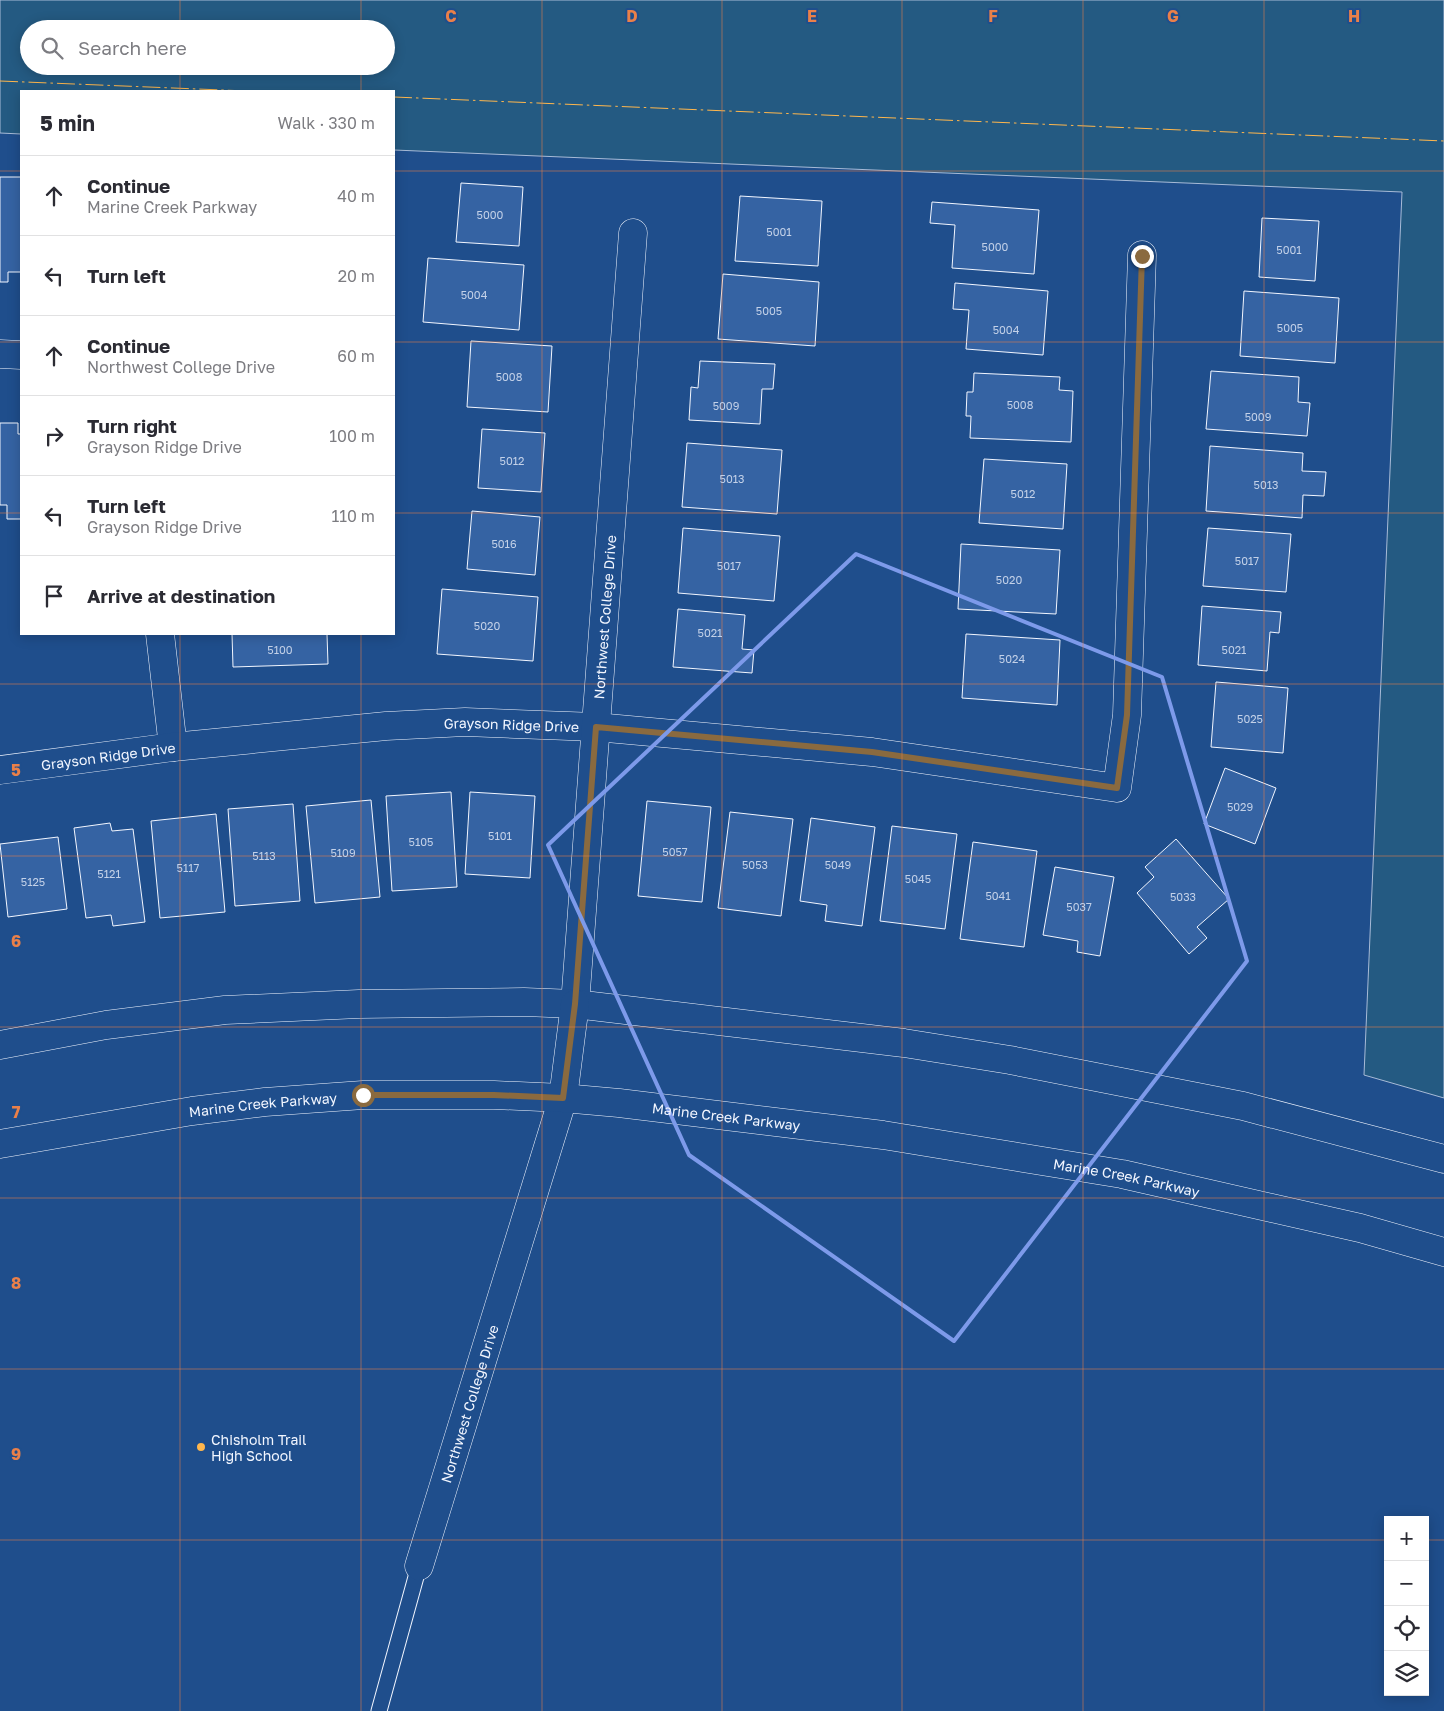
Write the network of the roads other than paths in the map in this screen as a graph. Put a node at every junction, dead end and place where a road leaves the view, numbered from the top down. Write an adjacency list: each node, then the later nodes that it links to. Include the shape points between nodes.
1 (633, 233): 6 (street, Northwest College Drive)
2 (1142, 256): 6 (street, Grayson Ridge Drive, via 1127,715 1117,788 872,752)
3 (0, 354): 4 (street)
4 (20, 355)
5 (160, 635): 7 (street)
6 (596, 727): 7 (street, Grayson Ridge Drive, via 465,722); 9 (street, Northwest College Drive)
7 (173, 747): 8 (street, Grayson Ridge Drive)
8 (0, 770)
9 (575, 1004): 10 (street, via 359,1004 225,1010); 11 (street, Northwest College Drive); 13 (street, via 904,1043 1010,1060 1242,1106)
10 (0, 1045)
11 (563, 1098): 12 (street, Marine Creek Parkway, via 363,1095 265,1102 192,1111); 14 (street, Marine Creek Parkway, via 883,1135 1122,1174 1360,1228); 15 (street, Northwest College Drive)
12 (0, 1144)
13 (1444, 1160)
14 (1444, 1252)
15 (419, 1566): 16 (lane, Northwest College Drive)
16 (379, 1711)

